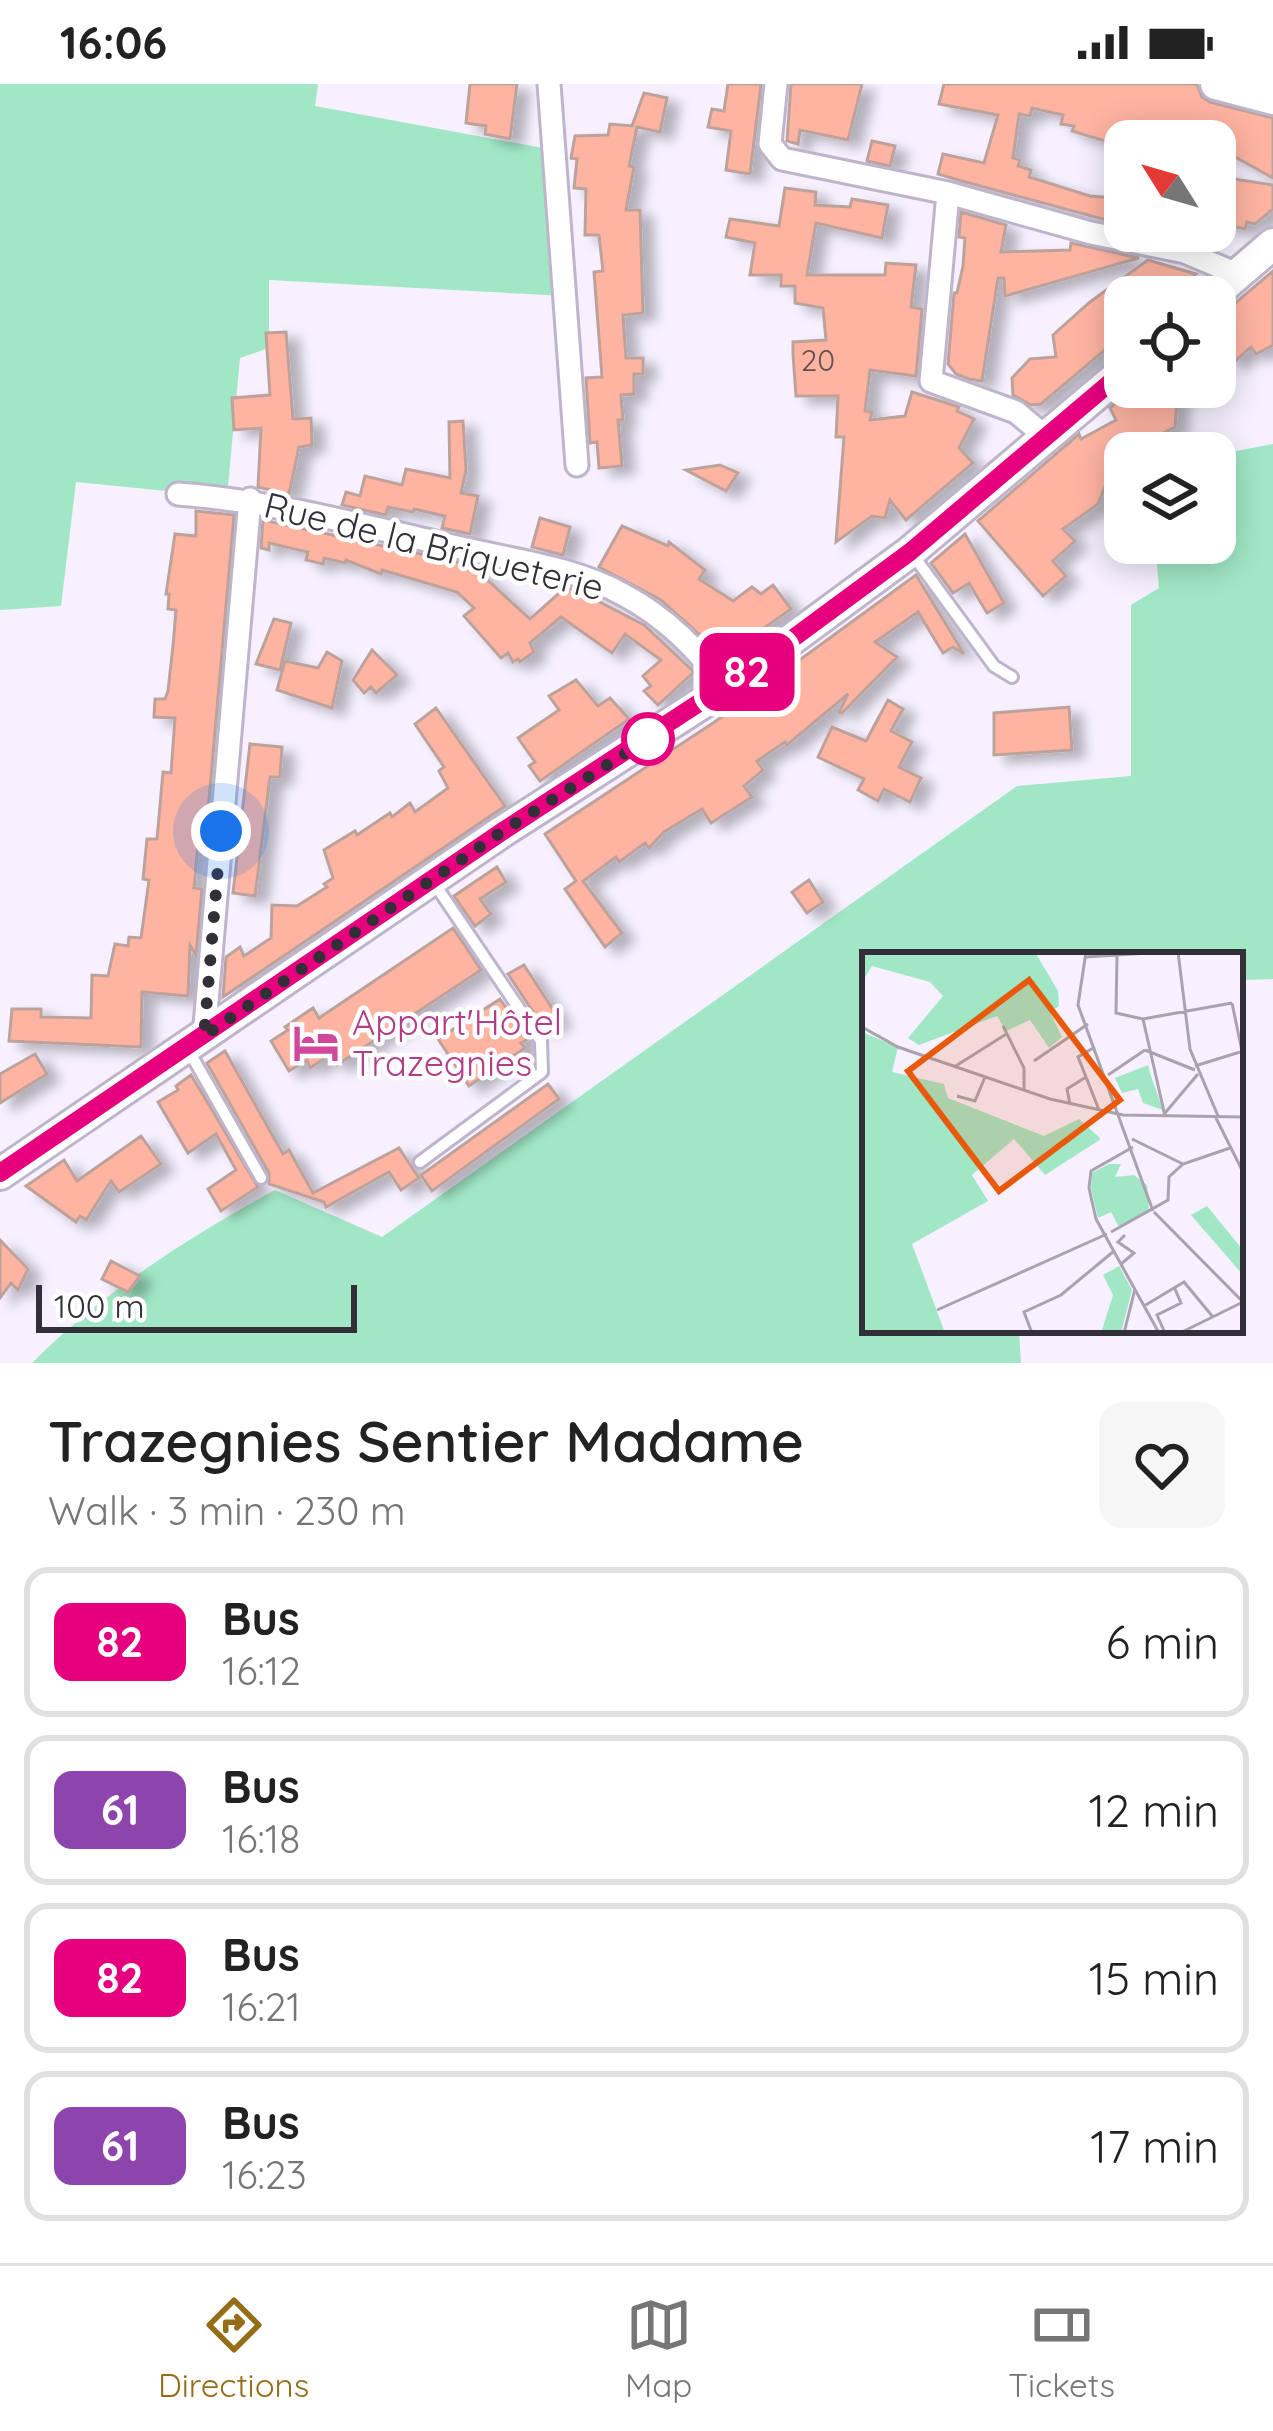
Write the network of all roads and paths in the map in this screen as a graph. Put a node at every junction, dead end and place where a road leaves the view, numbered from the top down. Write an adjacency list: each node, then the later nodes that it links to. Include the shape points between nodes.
1 (549, 84): 11 (street)
2 (776, 84): 5 (street, via 770,144 782,159)
3 (1216, 84): 4 (main road)
4 (1273, 99)
5 (948, 193): 7 (street, via 1185,252); 10 (street, via 931,381 1016,412)
6 (1273, 244): 7 (main road)
7 (1237, 274): 8 (main road)
8 (1235, 276)
9 (1104, 388): 10 (main road)
10 (1046, 437): 14 (main road)
11 (577, 465)
12 (178, 494): 13 (street, Rue de la Briqueterie)
13 (250, 500): 16 (street, Rue de la Briqueterie, via 580,577 624,595 670,628); 18 (street)
14 (910, 552): 15 (lane, via 994,666); 16 (main road)
15 (1012, 677)
16 (724, 688): 17 (main road)
17 (432, 880): 18 (main road); 19 (lane, via 542,1041 542,1072)
18 (196, 1042): 20 (main road); 21 (lane)
19 (420, 1162)
20 (0, 1174)
21 (261, 1178)

